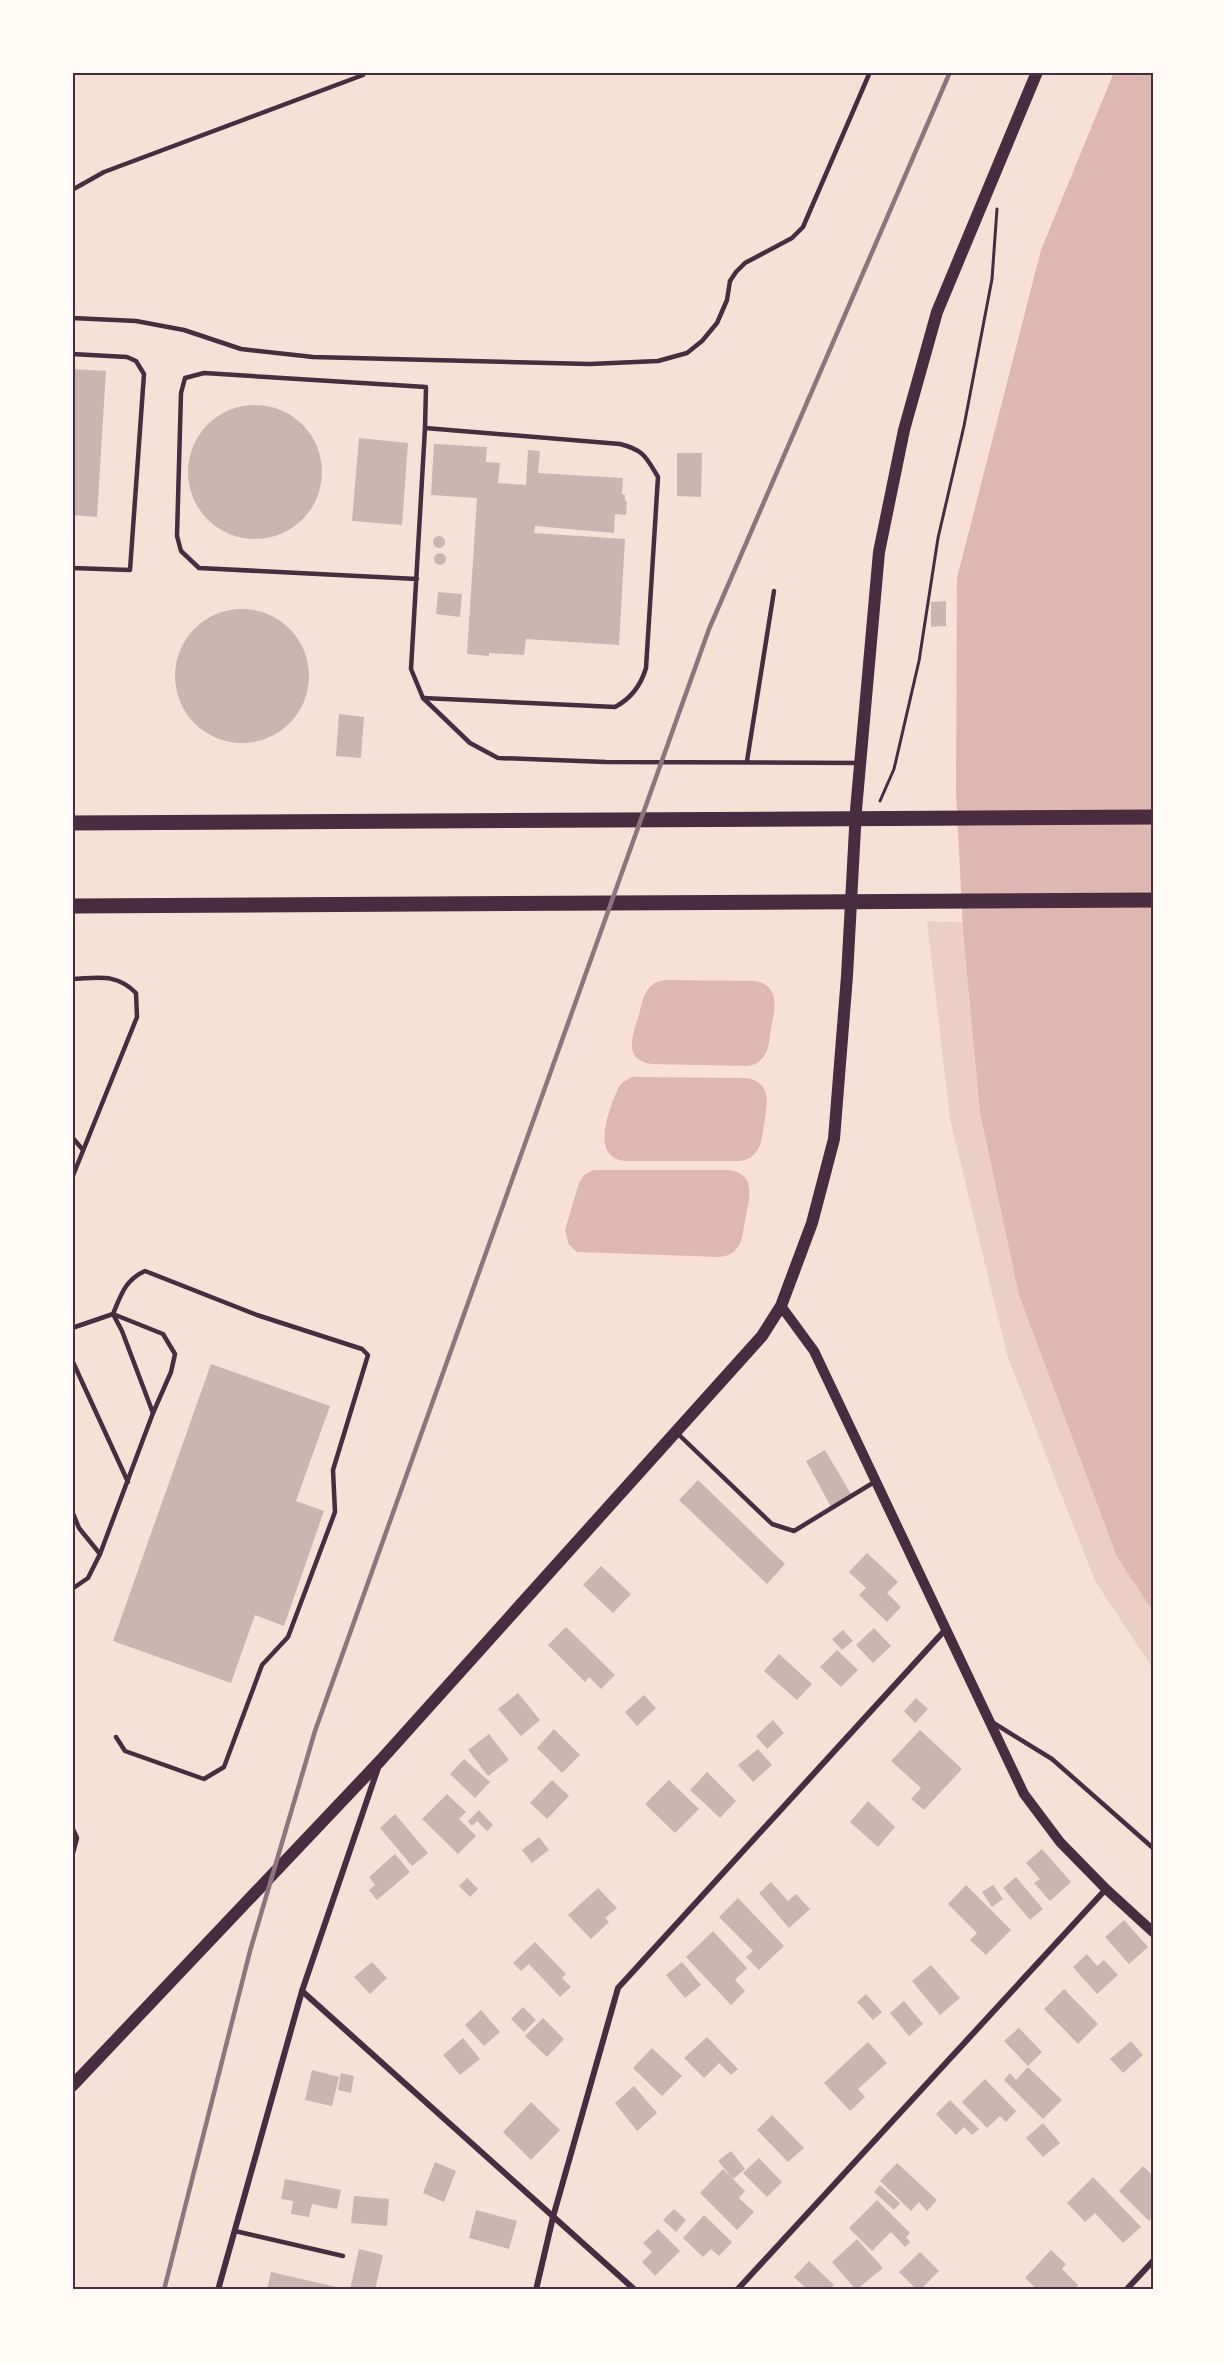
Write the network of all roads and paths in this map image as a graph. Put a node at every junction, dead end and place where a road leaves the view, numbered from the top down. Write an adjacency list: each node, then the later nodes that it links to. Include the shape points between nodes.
1 (365, 72): 4 (lane, via 325,91 104,172)
2 (870, 72): 6 (lane, via 803,226 792,238 735,272 717,323 687,353 673,358 590,364 314,357 241,349 184,330 136,321)
3 (1037, 72): 14 (main road, via 937,312 904,430 879,552)
4 (72, 190)
5 (997, 203): 15 (path, via 992,279 938,538 919,660 894,769)
6 (72, 318)
7 (72, 354): 9 (lane, via 127,357 136,361 144,374 130,570)
8 (425, 428): 10 (lane); 10 (lane, via 426,387 204,373 185,378 181,393 177,536 181,551 199,568); 12 (lane, via 620,444 636,448 658,477 646,668 642,682 627,700 615,707)
9 (72, 568)
10 (417, 579): 12 (lane, via 411,669)
11 (774, 591): 13 (lane)
12 (423, 698): 13 (lane, via 470,743 498,758)
13 (747, 761): 14 (lane)
14 (860, 763): 24 (main road, via 834,1139 812,1223)
15 (878, 805)
16 (1153, 817): 17 (highway)
17 (72, 823)
18 (1153, 900): 19 (highway)
19 (72, 906)
20 (72, 979): 22 (lane, via 125,982 136,993 137,1017)
21 (72, 1137): 22 (lane)
22 (83, 1150): 23 (lane)
23 (72, 1178)
24 (781, 1306): 29 (main road, via 762,1336); 30 (street, via 814,1351)
25 (113, 1314): 26 (lane); 28 (lane); 28 (lane, via 163,1334 175,1354); 37 (lane, via 132,1277 145,1271 257,1315 362,1349 368,1355 333,1470 335,1512 288,1636 262,1665 224,1767 204,1779 125,1751)
26 (72, 1328)
27 (72, 1360): 31 (lane)
28 (153, 1413): 31 (lane)
29 (676, 1432): 30 (lane, via 771,1524 788,1530); 38 (main road)
30 (876, 1481): 35 (street)
31 (128, 1482): 33 (lane)
32 (72, 1511): 33 (lane, via 79,1528)
33 (100, 1554): 34 (lane, via 88,1578)
34 (72, 1589)
35 (945, 1630): 36 (street); 46 (street, via 618,1988)
36 (988, 1719): 40 (lane, via 1052,1759); 42 (street, via 1024,1794 1060,1842)
37 (116, 1737)
38 (380, 1761): 44 (street); 45 (main road)
39 (72, 1827): 41 (lane, via 77,1838)
40 (1153, 1848)
41 (72, 1857)
42 (1106, 1889): 43 (street); 53 (street)
43 (1153, 1932)
44 (302, 1991): 46 (street); 47 (street)
45 (72, 2086)
46 (553, 2217): 51 (street); 52 (street)
47 (235, 2230): 48 (lane); 50 (street)
48 (342, 2256)
49 (1153, 2261): 54 (street)
50 (218, 2290)
51 (536, 2290)
52 (635, 2290)
53 (737, 2290)
54 (1126, 2290)

